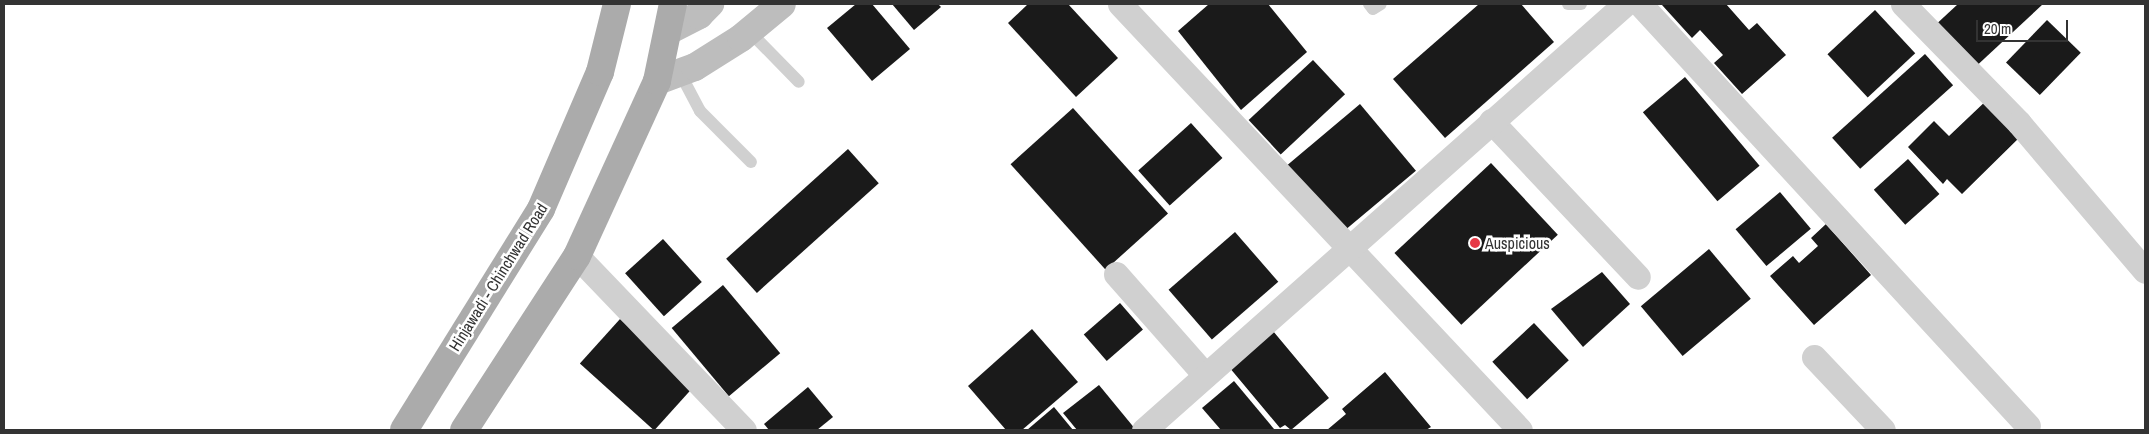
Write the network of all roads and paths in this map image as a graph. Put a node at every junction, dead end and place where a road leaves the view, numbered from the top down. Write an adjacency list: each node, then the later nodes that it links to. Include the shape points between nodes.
1 (617, 4): 26 (main road, Hinjawadi - Chinchwad Road, via 600,72 541,209)
2 (710, 4): 12 (street, via 699,15)
3 (782, 4): 13 (street)
4 (1120, 4): 18 (street)
5 (1369, 4): 6 (lane, via 1373,10)
6 (1381, 4)
7 (1568, 4): 8 (lane)
8 (1581, 4)
9 (1625, 4): 16 (street)
10 (1640, 4): 25 (street)
11 (1903, 4): 20 (street, via 2019,123)
12 (671, 17): 14 (main road)
13 (749, 31): 14 (street, via 695,67); 15 (lane)
14 (669, 77): 17 (lane); 19 (main road)
15 (799, 82)
16 (1491, 121): 18 (street); 22 (street)
17 (751, 162)
18 (1346, 248): 24 (street); 30 (street)
19 (577, 256): 27 (main road); 28 (street)
20 (2145, 271)
21 (1116, 274): 24 (street)
22 (1638, 277)
23 (1814, 357): 31 (street)
24 (1206, 375): 29 (street)
25 (2028, 426)
26 (404, 430)
27 (464, 430)
28 (744, 430)
29 (1144, 430)
30 (1520, 430)
31 (1883, 430)

